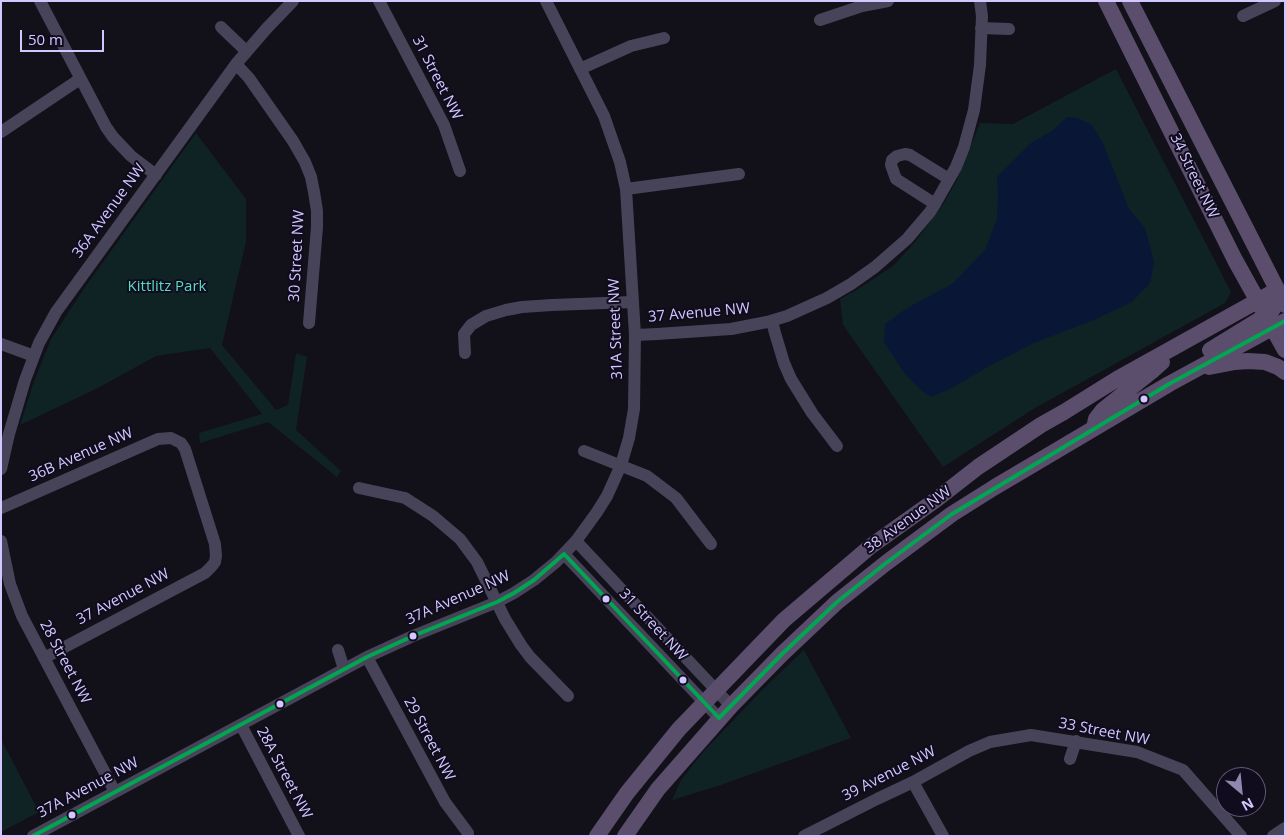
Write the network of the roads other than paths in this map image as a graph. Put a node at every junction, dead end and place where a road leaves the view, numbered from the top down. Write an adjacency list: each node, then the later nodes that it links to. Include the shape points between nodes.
1 (40, 1): 19 (street)
2 (293, 1): 16 (street, 36A Avenue NW)
3 (379, 1): 21 (street, 31 Street NW, via 444,125)
4 (546, 1): 18 (street, 31A Street NW)
5 (888, 1): 11 (street)
6 (980, 1): 13 (street)
7 (1106, 1): 28 (main road, 34 Street NW)
8 (1130, 1): 27 (main road, 34 Street NW)
9 (1275, 1): 10 (street)
10 (1244, 16)
11 (820, 20)
12 (220, 27): 16 (street)
13 (981, 28): 14 (street); 24 (street, 37 Avenue NW, via 974,110 964,147)
14 (1009, 29)
15 (664, 38): 18 (street, via 631,46)
16 (246, 51): 17 (street, 36A Avenue NW)
17 (236, 64): 22 (street, 36A Avenue NW); 33 (street, 30 Street NW, via 293,141 311,177 316,226)
18 (580, 69): 25 (street, 31A Street NW, via 612,135)
19 (80, 79): 20 (street); 22 (street, via 113,137)
20 (1, 132)
21 (460, 171)
22 (156, 174): 39 (street, 36A Avenue NW, via 66,298)
23 (739, 174): 25 (street)
24 (950, 179): 26 (street, 37 Avenue NW); 26 (street, via 910,155 897,156 892,160 896,179)
25 (626, 190): 29 (street, 31A Street NW)
26 (935, 204): 31 (street, 37 Avenue NW, via 907,239 875,268 826,298)
27 (1281, 288): 28 (main road, 38 Avenue NW); 30 (main road, 34 Street NW); 32 (main road)
28 (1258, 301): 32 (main road, 34 Street NW); 36 (main road, 38 Avenue NW)
29 (632, 302): 34 (street, 31A Street NW); 38 (street, via 552,304 486,316 471,325 464,334)
30 (1285, 307): 32 (main road)
31 (772, 320): 34 (street, 37 Avenue NW, via 732,329); 44 (street, via 791,379)
32 (1275, 321): 37 (main road, 34 Street NW); 40 (main road, via 1206,352)
33 (309, 323)
34 (635, 335): 46 (street, 31A Street NW, via 634,409)
35 (1, 344): 39 (street)
36 (1180, 345): 42 (main road, 38 Avenue NW); 43 (main road, via 1103,410)
37 (1285, 350)
38 (465, 353)
39 (34, 356): 47 (street, 36A Avenue NW)
40 (1194, 370): 41 (main road, via 1248,361 1265,362); 43 (main road, 38 Avenue NW)
41 (1285, 372)
42 (1064, 412): 43 (main road, via 1086,420); 60 (main road, 38 Avenue NW, via 978,467 871,546 784,620)
43 (1094, 428): 63 (main road, 38 Avenue NW, via 952,514 886,563 838,602)
44 (837, 446)
45 (584, 451): 46 (street)
46 (621, 465): 51 (street, 37A Avenue NW, via 607,496); 52 (street, via 647,476 676,498)
47 (1, 469)
48 (359, 488): 55 (street, via 405,498 445,524 470,552)
49 (1, 508): 54 (street, 36B Avenue NW, via 158,439 176,440 184,446 187,454 215,544)
50 (1, 541): 58 (street, 28 Street NW, via 15,597)
51 (576, 541): 53 (street, 37A Avenue NW); 60 (street, 31 Street NW)
52 (711, 544)
53 (564, 554): 55 (street, 37A Avenue NW, via 534,580); 62 (street, 31 Street NW)
54 (215, 562): 58 (street, 37 Avenue NW, via 204,573)
55 (497, 602): 57 (street, 37A Avenue NW); 61 (street, via 525,652)
56 (338, 650): 59 (street)
57 (367, 657): 59 (street, 37A Avenue NW); 72 (street, 29 Street NW, via 445,802)
58 (44, 658): 70 (street, 28 Street NW)
59 (344, 669): 65 (street, 37A Avenue NW)
60 (717, 690): 62 (main road, 38 Avenue NW); 63 (street, 31 Street NW)
61 (568, 696)
62 (705, 702): 64 (street, 31 Street NW); 75 (main road, 38 Avenue NW, via 653,760)
63 (731, 706): 64 (main road, 38 Avenue NW)
64 (719, 718): 76 (main road, 38 Avenue NW, via 658,789)
65 (241, 725): 70 (street, 37A Avenue NW); 74 (street, 28A Street NW)
66 (1076, 741): 67 (street, 33 Street NW, via 1031,734); 68 (street); 79 (street, 33 Street NW, via 1137,752 1183,770)
67 (990, 742): 69 (street, 39 Avenue NW)
68 (1070, 759)
69 (913, 782): 77 (street, 39 Avenue NW); 78 (street)
70 (115, 792): 73 (street, 37A Avenue NW)
71 (1285, 828): 80 (street)
72 (468, 833)
73 (33, 836)
74 (299, 836)
75 (597, 836)
76 (624, 836)
77 (804, 836)
78 (943, 836)
79 (1241, 836)
80 (1273, 836)

